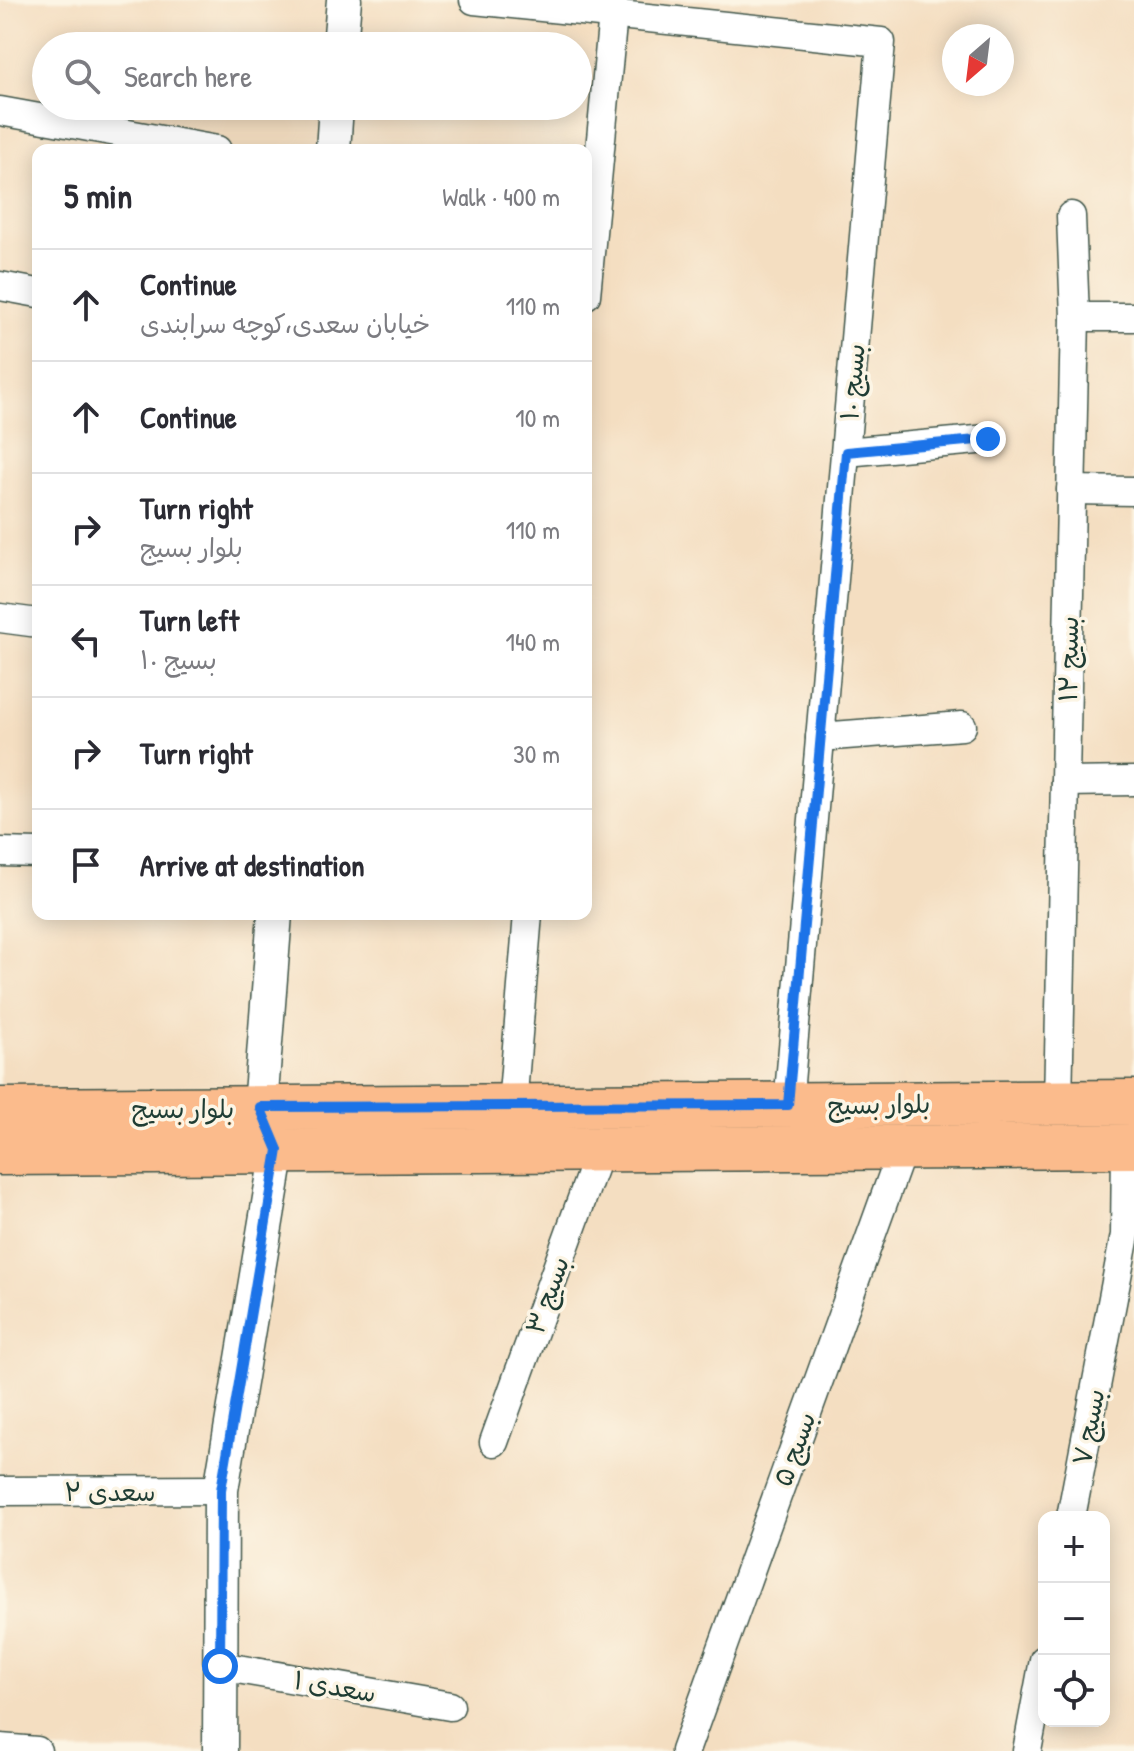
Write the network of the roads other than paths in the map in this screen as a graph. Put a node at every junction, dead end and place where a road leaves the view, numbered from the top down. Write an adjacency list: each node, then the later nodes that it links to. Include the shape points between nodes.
1 (344, 0): 4 (street)
2 (474, 0): 3 (street)
3 (613, 14): 12 (street); 18 (street, بسیج ۱۰, via 881,42)
4 (341, 32)
5 (0, 111): 6 (street)
6 (32, 117)
7 (50, 120): 9 (street)
8 (335, 120): 10 (street)
9 (184, 144)
10 (333, 144)
11 (1071, 216): 15 (street, بسیج ۱۲)
12 (592, 233)
13 (0, 286): 14 (street)
14 (32, 292)
15 (1075, 317): 16 (street); 19 (street, بسیج ۱۲)
16 (1134, 317)
17 (988, 439): 18 (street)
18 (846, 452): 24 (street, بسیج ۱۰)
19 (1071, 490): 20 (street); 26 (street, بسیج ۱۲)
20 (1134, 491)
21 (0, 618): 22 (street)
22 (32, 622)
23 (962, 726): 24 (street)
24 (820, 737): 33 (street, بسیج ۱۰)
25 (1134, 781): 26 (street)
26 (1065, 782): 31 (street, بسیج ۱۲)
27 (0, 852): 28 (street)
28 (32, 853)
29 (275, 920): 35 (street)
30 (528, 920): 34 (street)
31 (1058, 1102): 32 (main road, بلوار بسیج); 33 (main road, بلوار بسیج)
32 (1134, 1102)
33 (788, 1105): 34 (main road, بلوار بسیج)
34 (512, 1106): 35 (main road, بلوار بسیج)
35 (260, 1107): 36 (main road, بلوار بسیج); 40 (street)
36 (0, 1110)
37 (1130, 1146): 38 (main road, بلوار بسیج); 45 (street, بسیج ۷, via 1125,1235)
38 (903, 1147): 39 (main road, بلوار بسیج); 52 (street, بسیج ۵)
39 (600, 1149): 40 (main road, بلوار بسیج); 42 (street, بسیج ۳)
40 (278, 1150): 41 (main road, بلوار بسیج); 43 (street)
41 (0, 1153)
42 (494, 1442)
43 (221, 1490): 44 (street, سعدی ۲); 46 (street)
44 (0, 1491)
45 (1072, 1511)
46 (220, 1666): 48 (street, سعدی ۱); 51 (street)
47 (1038, 1692): 53 (street)
48 (450, 1706)
49 (0, 1748): 50 (street)
50 (37, 1751)
51 (220, 1751)
52 (685, 1751)
53 (1027, 1751)

